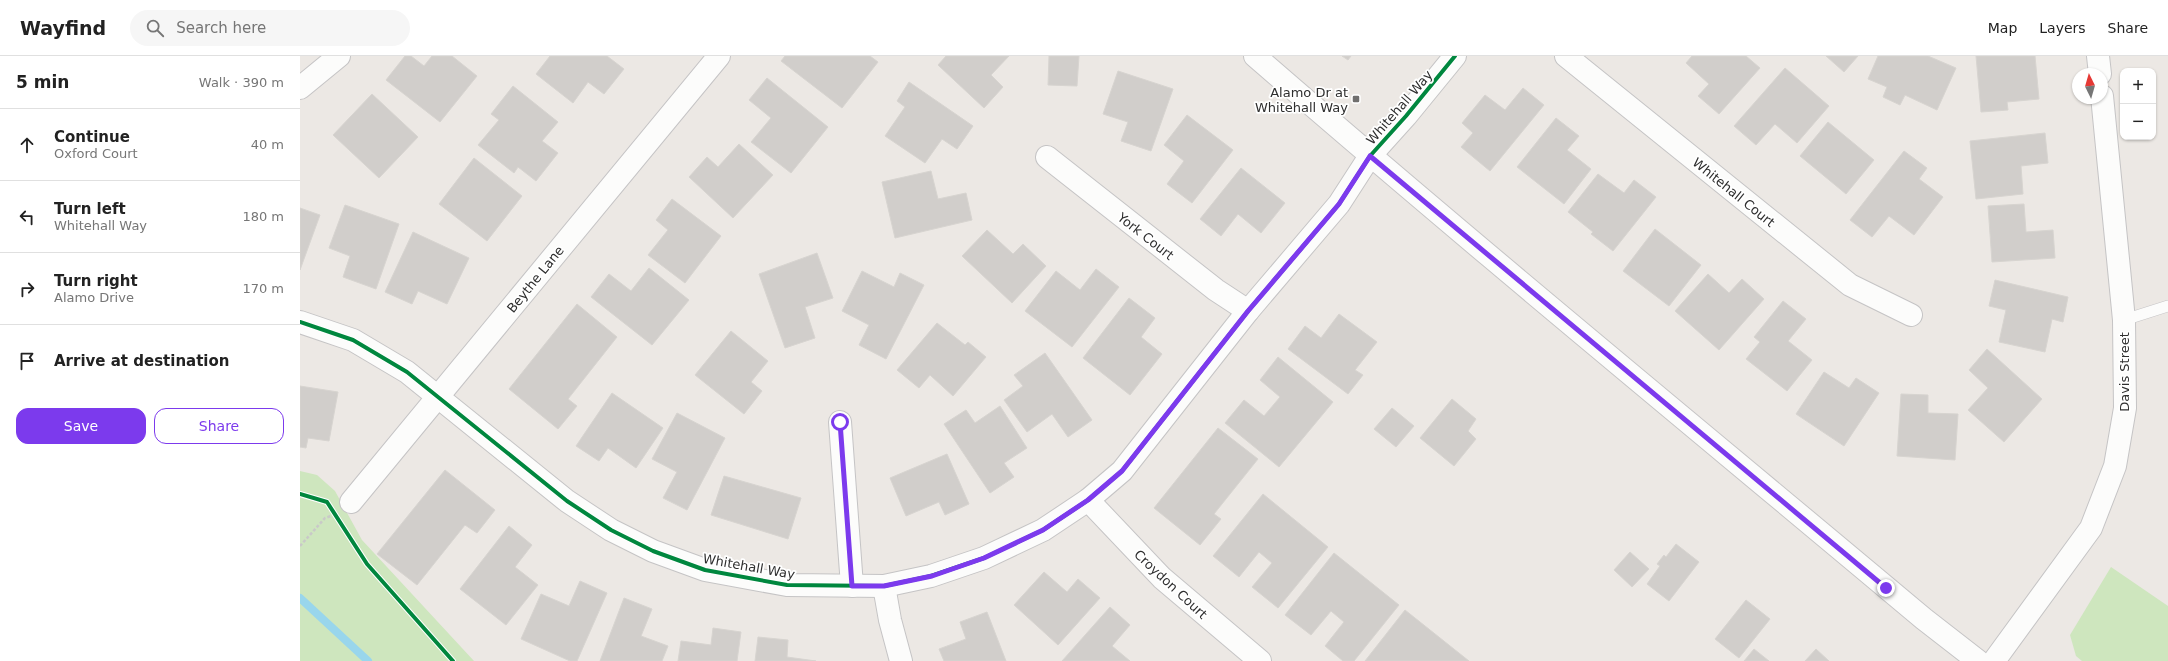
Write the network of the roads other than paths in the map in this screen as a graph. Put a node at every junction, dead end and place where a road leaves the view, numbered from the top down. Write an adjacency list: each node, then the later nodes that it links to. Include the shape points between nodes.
1 (339, 56): 8 (street)
2 (719, 56): 17 (street, Beythe Lane)
3 (1255, 56): 10 (street)
4 (1455, 56): 10 (street, Whitehall Way)
5 (1566, 56): 14 (street, Whitehall Court, via 1850,285)
6 (2098, 56): 7 (street)
7 (2099, 68)
8 (300, 88)
9 (2103, 104): 15 (street, Davis Street)
10 (1370, 156): 13 (street, Whitehall Way, via 1339,204); 25 (street, via 1924,619)
11 (1047, 158): 13 (street, York Court, via 1216,290)
12 (2168, 306): 15 (lane)
13 (1248, 311): 19 (street, Whitehall Way, via 1122,471)
14 (1911, 315)
15 (2124, 320): 26 (street, Davis Street, via 2125,408 2115,466 2091,528)
16 (300, 322): 17 (street, Whitehall Way, via 353,340 407,372)
17 (439, 397): 20 (street, Beythe Lane); 21 (street, Whitehall Way, via 567,501 610,530 653,551 706,570 787,585)
18 (840, 422): 21 (street)
19 (1088, 500): 22 (street, Whitehall Way, via 1043,530 984,558 932,576); 24 (street, Croydon Court, via 1162,578)
20 (339, 508)
21 (852, 586): 22 (street, Whitehall Way)
22 (884, 586): 23 (street)
23 (901, 661)
24 (1260, 661)
25 (1978, 661)
26 (1994, 661)

